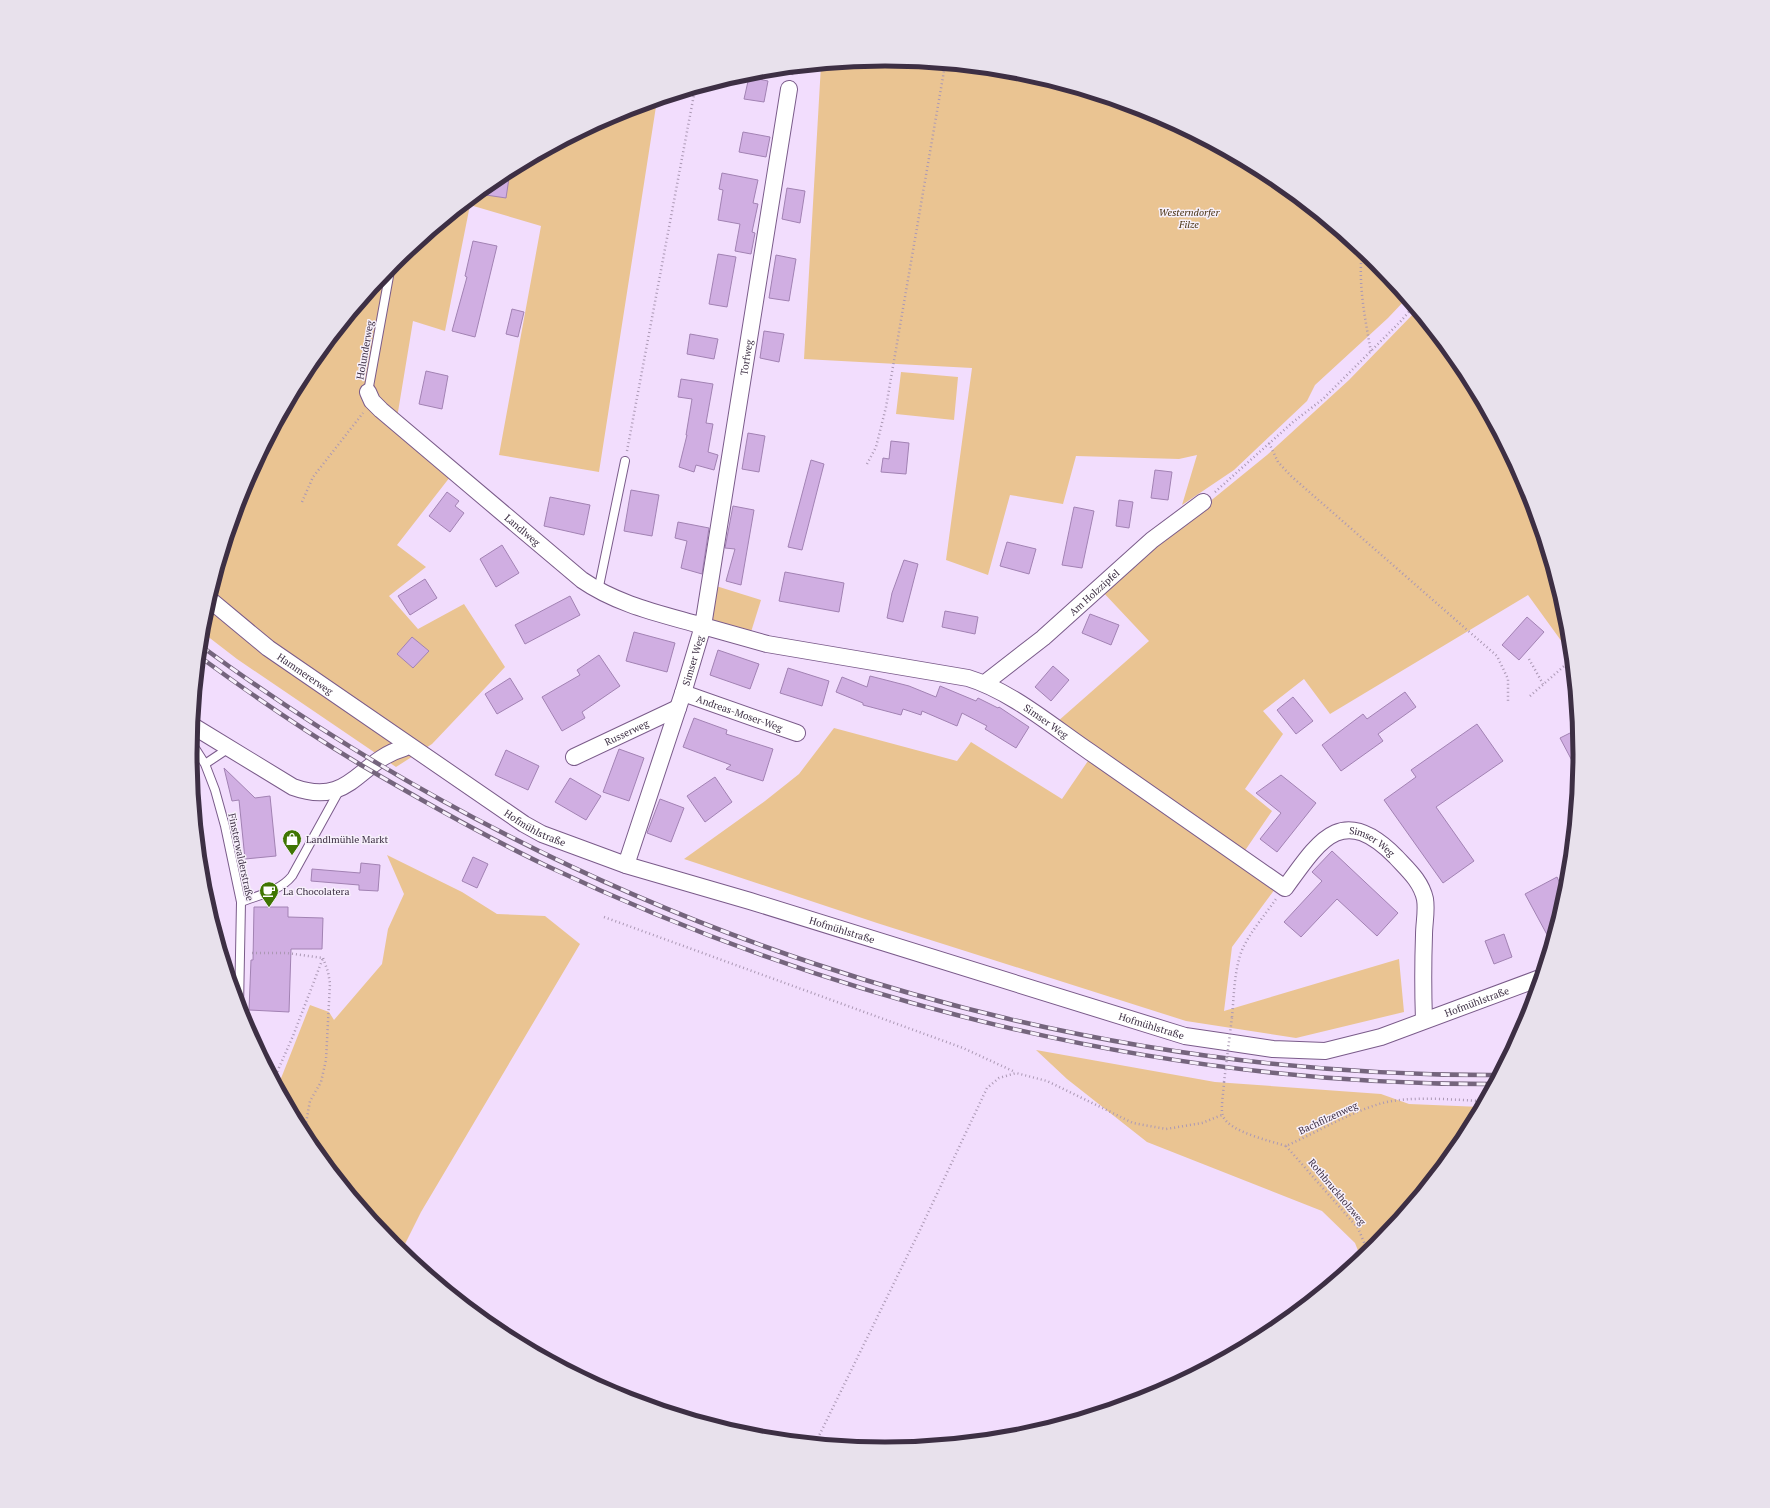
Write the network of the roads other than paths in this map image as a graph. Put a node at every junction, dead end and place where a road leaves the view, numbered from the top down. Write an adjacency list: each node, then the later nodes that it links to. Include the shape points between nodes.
1 (789, 89): 8 (street, Torfweg)
2 (389, 278): 3 (lane, Holunderweg)
3 (370, 396): 6 (street, Landlweg, via 576,575)
4 (625, 461): 6 (lane)
5 (1203, 502): 9 (street, Am Holzzipfel, via 1152,540 1043,638)
6 (598, 591): 8 (street, Landlweg)
7 (214, 602): 14 (street, Hammererweg, via 268,648)
8 (703, 626): 9 (street, Simser Weg, via 767,644); 10 (street, Simser Weg)
9 (985, 683): 24 (street, Simser Weg, via 1052,725 1285,888 1314,848 1328,836 1343,830 1357,830 1377,840 1416,878 1425,899)
10 (683, 693): 11 (street, Simser Weg); 13 (street, Andreas-Moser-Weg)
11 (678, 708): 17 (street, Russerweg); 20 (street, Simser Weg)
12 (198, 729): 15 (street)
13 (797, 733)
14 (405, 743): 19 (street, via 404,748 388,754); 20 (street, Hofmühlstraße, via 542,834)
15 (229, 748): 18 (lane); 19 (street, via 293,787 308,793 322,793)
16 (197, 752): 18 (lane, Finsterwalderstraße)
17 (574, 757)
18 (205, 764): 21 (lane, Finsterwalderstraße, via 225,826)
19 (341, 788): 21 (lane, via 287,882)
20 (626, 864): 24 (street, Hofmühlstraße, via 1185,1036 1273,1048 1325,1051 1381,1037)
21 (241, 902): 23 (lane, Finsterwalderstraße)
22 (1534, 980): 24 (street, Hofmühlstraße)
23 (240, 991)
24 (1424, 1020)

